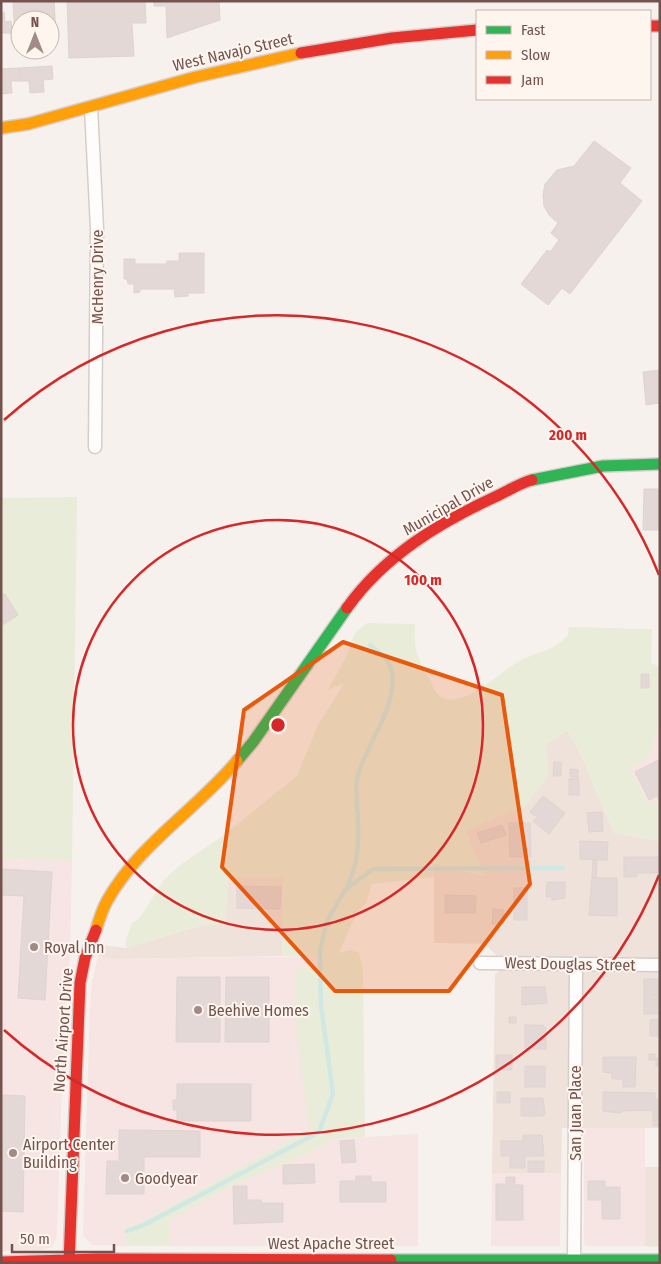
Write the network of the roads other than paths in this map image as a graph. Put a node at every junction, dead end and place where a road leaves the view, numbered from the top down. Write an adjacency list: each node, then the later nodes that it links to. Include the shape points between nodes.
1 (476, 30): 2 (main road, West Navajo Street, via 313,50 198,76)
2 (91, 107): 3 (main road, West Navajo Street); 4 (street, McHenry Drive, via 96,229)
3 (1, 128)
4 (95, 446)
5 (660, 464): 6 (main road, Municipal Drive, via 603,466 529,481 470,508 414,541 360,590)
6 (253, 742): 12 (main road, North Airport Drive, via 216,786 150,844 125,872 106,902 85,958 78,1014)
7 (480, 963): 9 (street, West Douglas Street)
8 (660, 965): 9 (street, West Douglas Street)
9 (576, 966): 10 (street, San Juan Place)
10 (574, 1260): 11 (main road, West Apache Street); 12 (main road, West Apache Street)
11 (660, 1260)
12 (69, 1261): 13 (main road, West Apache Street)
13 (1, 1262)

